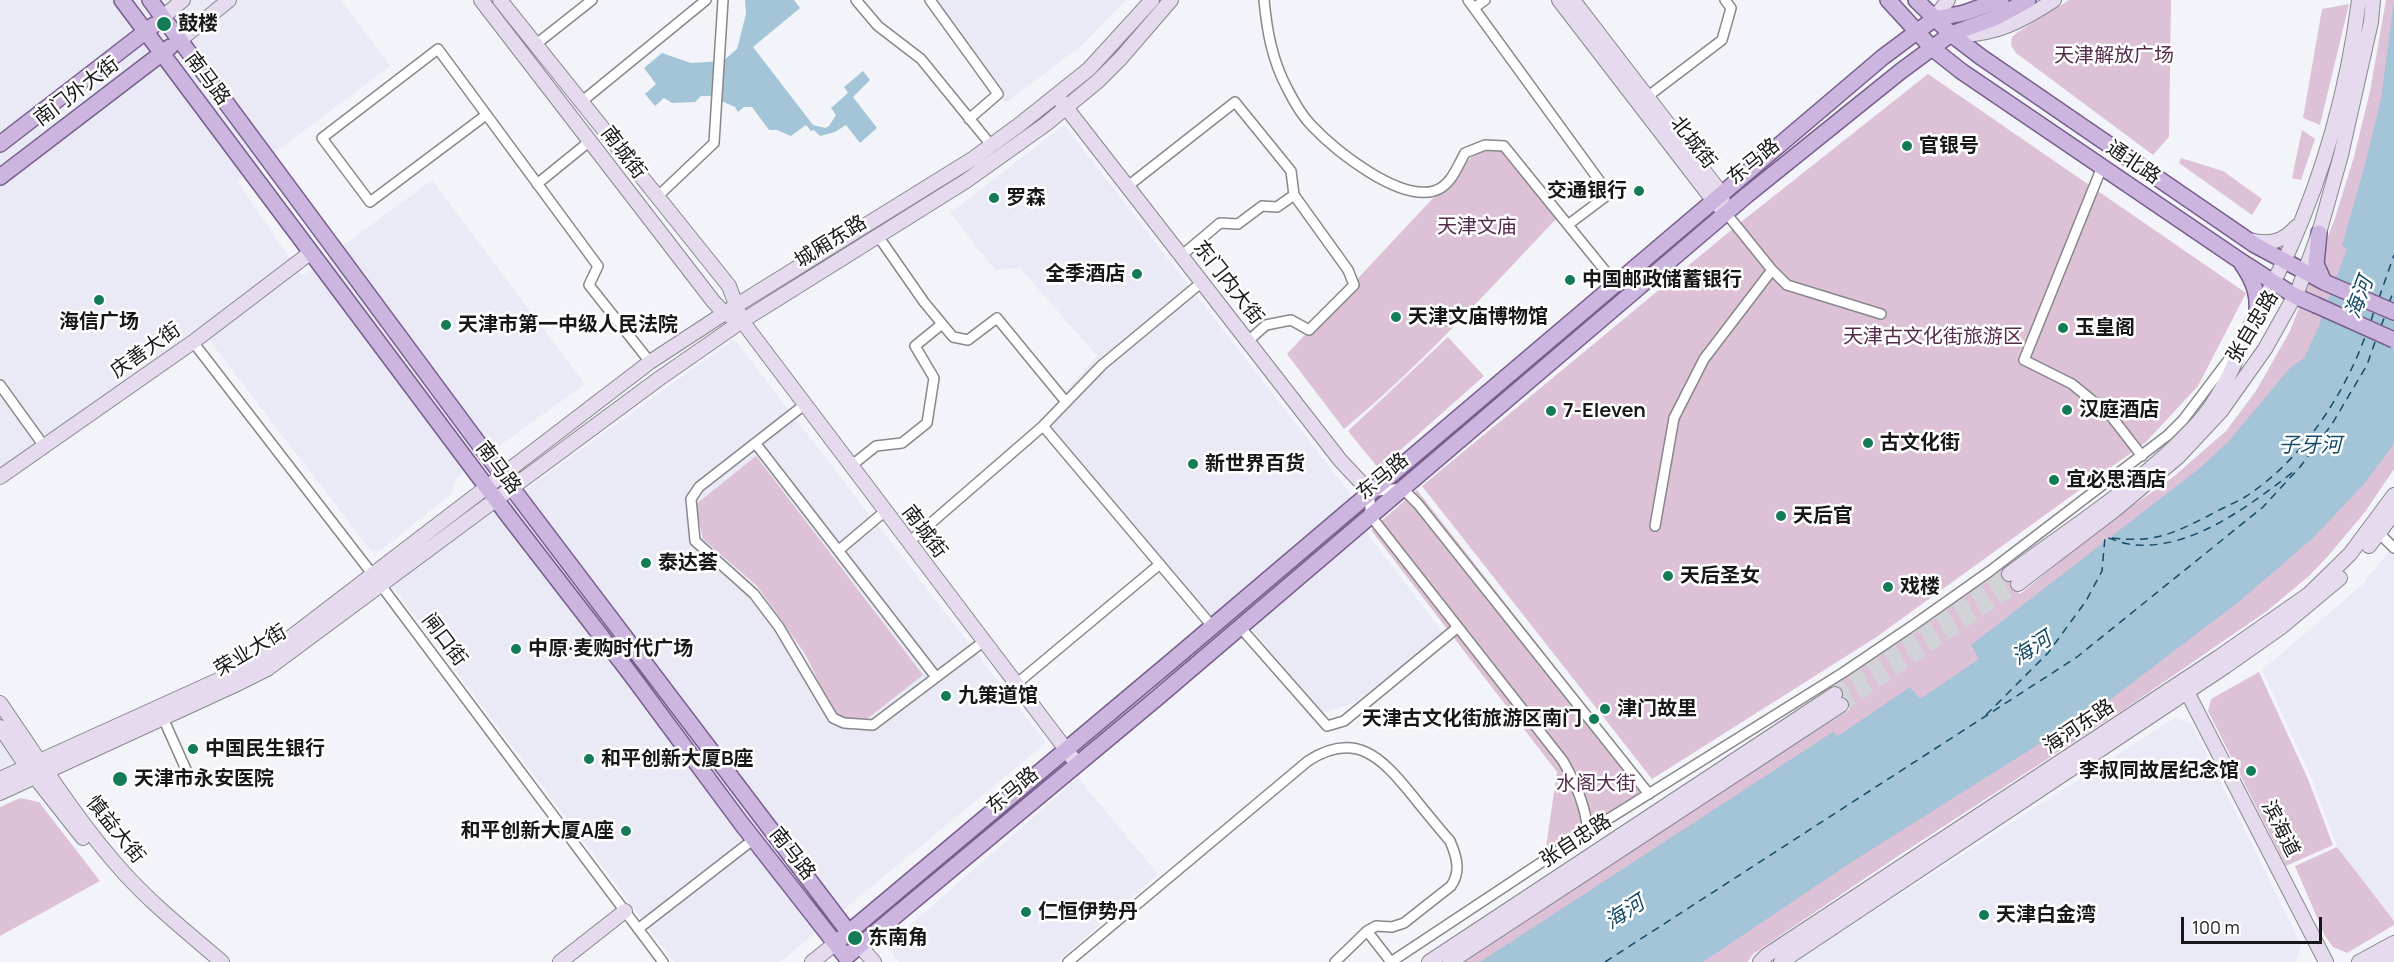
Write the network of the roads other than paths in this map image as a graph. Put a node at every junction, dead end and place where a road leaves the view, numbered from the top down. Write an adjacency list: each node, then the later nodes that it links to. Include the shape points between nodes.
1 (122, 0): 30 (main road, 南马路)
2 (150, 0): 28 (main road, 南马路)
3 (183, 0): 28 (street)
4 (229, 0): 33 (street)
5 (482, 0): 43 (street, 南城街)
6 (500, 0): 34 (street, 南城街)
7 (592, 0): 34 (street)
8 (706, 0): 39 (street)
9 (723, 0): 51 (street, via 714,144)
10 (856, 0): 42 (street, via 878,26 921,59)
11 (930, 0): 42 (street, via 998,94)
12 (1171, 0): 40 (street, 城厢东路, via 1121,58)
13 (1264, 0): 55 (street, via 1276,66 1288,90 1310,125 1351,160 1384,182 1435,191 1455,174 1465,153 1485,145 1504,146)
14 (1485, 0): 27 (street)
15 (1558, 0): 52 (street, 北城街)
16 (1573, 0): 38 (street, 北城街)
17 (1725, 0): 38 (street, via 1731,8 1722,40)
18 (1888, 0): 31 (main road, 通北路)
19 (1916, 0): 29 (main road, 通北路)
20 (1948, 0): 29 (street)
21 (2001, 0): 29 (main road)
22 (2028, 0): 32 (main road, 东马路, via 1995,18)
23 (2054, 0): 32 (street, via 1992,32)
24 (2359, 0): 54 (street, via 2345,81 2328,147)
25 (2373, 0): 56 (street, 张自忠路, via 2341,155)
26 (1146, 3): 37 (street, 城厢东路, via 1089,69)
27 (1471, 4): 55 (street, via 1609,194)
28 (163, 17): 30 (main road, 南门外大街); 33 (main road, 南马路)
29 (1934, 19): 31 (main road, 东马路); 32 (main road, 通北路)
30 (146, 31): 36 (main road, 南马路); 44 (main road, 南门外大街)
31 (1916, 32): 35 (main road, 通北路); 52 (main road, 东马路)
32 (1951, 34): 35 (main road, 东马路); 58 (main road, 通北路)
33 (180, 40): 36 (main road, 南门外大街); 91 (main road, 南马路)
34 (535, 45): 39 (street, 南城街)
35 (1932, 48): 46 (main road, 通北路); 53 (main road, 东马路)
36 (162, 53): 47 (main road, 南门外大街); 59 (main road, 南马路)
37 (1057, 96): 40 (street, 东门内大街); 45 (street, 城厢东路)
38 (1647, 97): 52 (street, 北城街)
39 (580, 102): 51 (street, 南城街)
40 (1066, 108): 49 (street, 东门内大街); 57 (street, 城厢东路, via 993,163)
41 (486, 115): 41 (street, via 370,202 322,138 438,49); 48 (street)
42 (969, 118): 45 (street)
43 (590, 141): 48 (street); 72 (street, 南城街)
44 (0, 144)
45 (991, 145): 70 (street, 城厢东路)
46 (2102, 167): 61 (main road, 通北路); 88 (street, via 2024,360 2072,384 2111,416)
47 (0, 177)
48 (537, 184): 81 (street, via 598,266 589,285)
49 (1128, 186): 50 (street, via 1234,102 1291,171); 60 (street, 东门内大街)
50 (1294, 195): 60 (street, via 1277,207 1262,206 1238,224 1220,223); 78 (street, via 1348,270 1354,285 1309,330 1291,320 1266,325)
51 (657, 197): 70 (street, 南城街, via 729,286)
52 (1717, 197): 53 (street, 北城街); 67 (main road, 东马路)
53 (1726, 213): 63 (street); 92 (main road, 东马路)
54 (2301, 220): 58 (street, via 2285,238 2277,241); 62 (street, 张自忠路)
55 (1569, 224): 67 (street)
56 (2319, 233): 64 (street, 张自忠路); 66 (main road, via 2316,264)
57 (878, 236): 75 (street, 城厢东路); 76 (street)
58 (2247, 240): 62 (main road, 通北路)
59 (310, 253): 79 (street, 庆善大街); 93 (main road, 南马路)
60 (1182, 255): 65 (street, 东门内大街)
61 (2235, 258): 68 (main road, 通北路); 74 (main road, via 2256,291)
62 (2287, 264): 64 (main road, 通北路); 68 (street, 张自忠路); 69 (street)
63 (1772, 270): 73 (street, via 1787,285); 99 (street, via 1704,359 1674,418)
64 (2305, 272): 66 (main road, 通北路); 69 (street, 张自忠路)
65 (1202, 282): 78 (street, 东门内大街); 83 (street, via 1102,365)
66 (2324, 282): 71 (main road, 通北路)
67 (1615, 283): 94 (main road, 东马路)
68 (2274, 283): 69 (main road, 通北路); 74 (street, 张自忠路)
69 (2296, 293): 77 (main road, 通北路, bridge, via 2316,306); 80 (street, 张自忠路, via 2265,349 2201,434 2116,509 2014,579 2194,428 2223,386)
70 (737, 305): 72 (street, 城厢东路); 75 (street, 南城街)
71 (2394, 312)
72 (724, 313): 75 (street, 南城街); 81 (street, 城厢东路)
73 (1881, 314)
74 (2256, 318): 80 (street, 张自忠路)
75 (742, 321): 84 (street, 南城街); 91 (street, 城厢东路)
76 (942, 324): 83 (street, via 952,337 968,340 998,318); 89 (street, via 915,346 934,378 927,423 902,443 876,446)
77 (2394, 340)
78 (1248, 341): 94 (street, 东门内大街, via 1340,460)
79 (193, 342): 87 (street, 庆善大街); 105 (street, 闸口街)
80 (2241, 343): 88 (street, via 2183,420)
81 (650, 362): 91 (street, 城厢东路)
82 (0, 385): 87 (street)
83 (1066, 402): 85 (street)
84 (804, 405): 86 (street); 89 (street, 南城街)
85 (1043, 426): 101 (street); 104 (street)
86 (756, 444): 103 (street); 110 (street, via 699,487 691,499 695,541 767,610 833,718 844,723 873,725)
87 (44, 446): 90 (street, 庆善大街)
88 (2142, 456): 122 (street, via 1915,624)
89 (851, 466): 96 (street, 南城街)
90 (0, 477)
91 (506, 480): 93 (street, 城厢东路); 128 (main road, 南马路)
92 (1402, 488): 94 (street); 98 (main road, 东马路); 122 (street)
93 (490, 492): 105 (street, 荣业大街); 124 (main road, 南马路)
94 (1370, 492): 98 (street); 106 (main road, 东马路)
95 (2394, 495): 112 (street, 海河东路, via 2350,554 2309,594)
96 (884, 512): 101 (street, 南城街); 103 (street)
97 (2394, 513): 100 (street, 海河东路)
98 (1370, 515): 107 (main road, 东马路); 108 (street)
99 (1655, 526)
100 (2379, 533): 102 (street); 112 (street, 海河东路, via 2357,561 2315,601 2280,628)
101 (909, 543): 109 (street, 南城街)
102 (2394, 548)
103 (839, 550): 110 (street)
104 (1160, 564): 106 (street); 111 (street)
105 (376, 580): 114 (street, 荣业大街, via 267,669); 118 (street, 荣业大街, via 236,672); 125 (street, 闸口街)
106 (1212, 626): 116 (main road, 东马路)
107 (1240, 627): 108 (street, via 1327,726 1344,721); 117 (main road, 东马路)
108 (1458, 627): 123 (street, via 1563,761 1581,796)
109 (983, 642): 110 (street); 111 (street, 南城街)
110 (936, 677)
111 (1015, 685): 116 (street, 南城街)
112 (2184, 687): 146 (street, 海河东路); 147 (street, 海河东路); 148 (street, 滨海道)
113 (0, 703): 118 (street, 慎益大街)
114 (163, 718): 118 (street, 荣业大街); 119 (street)
115 (0, 728): 118 (street, 慎益大街)
116 (1065, 749): 117 (street, 南城街); 128 (main road, 东马路)
117 (1077, 764): 131 (main road, 东马路)
118 (37, 769): 120 (street, 荣业大街); 121 (street, 荣业大街); 134 (street, 慎益大街, via 92,849); 135 (street, 慎益大街, via 125,874)
119 (188, 774)
120 (0, 779)
121 (0, 793)
122 (1649, 794): 123 (street)
123 (1588, 831): 143 (street)
124 (754, 839): 126 (street); 129 (main road, 南马路)
125 (625, 911): 126 (street, 闸口街); 136 (street)
126 (638, 928): 137 (street, 闸口街)
127 (1367, 931): 141 (street, via 1404,922 1450,886 1458,870 1456,853 1389,767 1359,748 1333,749 1308,761); 142 (street); 143 (street)
128 (848, 932): 129 (main road, 东马路); 131 (main road, 南马路)
129 (836, 943): 133 (main road, 南马路); 138 (street)
130 (2394, 943): 149 (street)
131 (859, 945): 133 (main road, 东马路); 139 (street); 140 (street)
132 (2394, 954): 150 (street)
133 (848, 961)
134 (208, 962)
135 (222, 962)
136 (560, 962)
137 (663, 962)
138 (812, 962)
139 (873, 962)
140 (881, 962)
141 (1068, 962)
142 (1335, 962)
143 (1391, 962)
144 (1429, 962): 145 (street, 张自忠路, via 1838,699)
145 (1450, 962)
146 (1760, 962)
147 (1780, 962)
148 (2326, 962)
149 (2359, 962)
150 (2381, 962)

